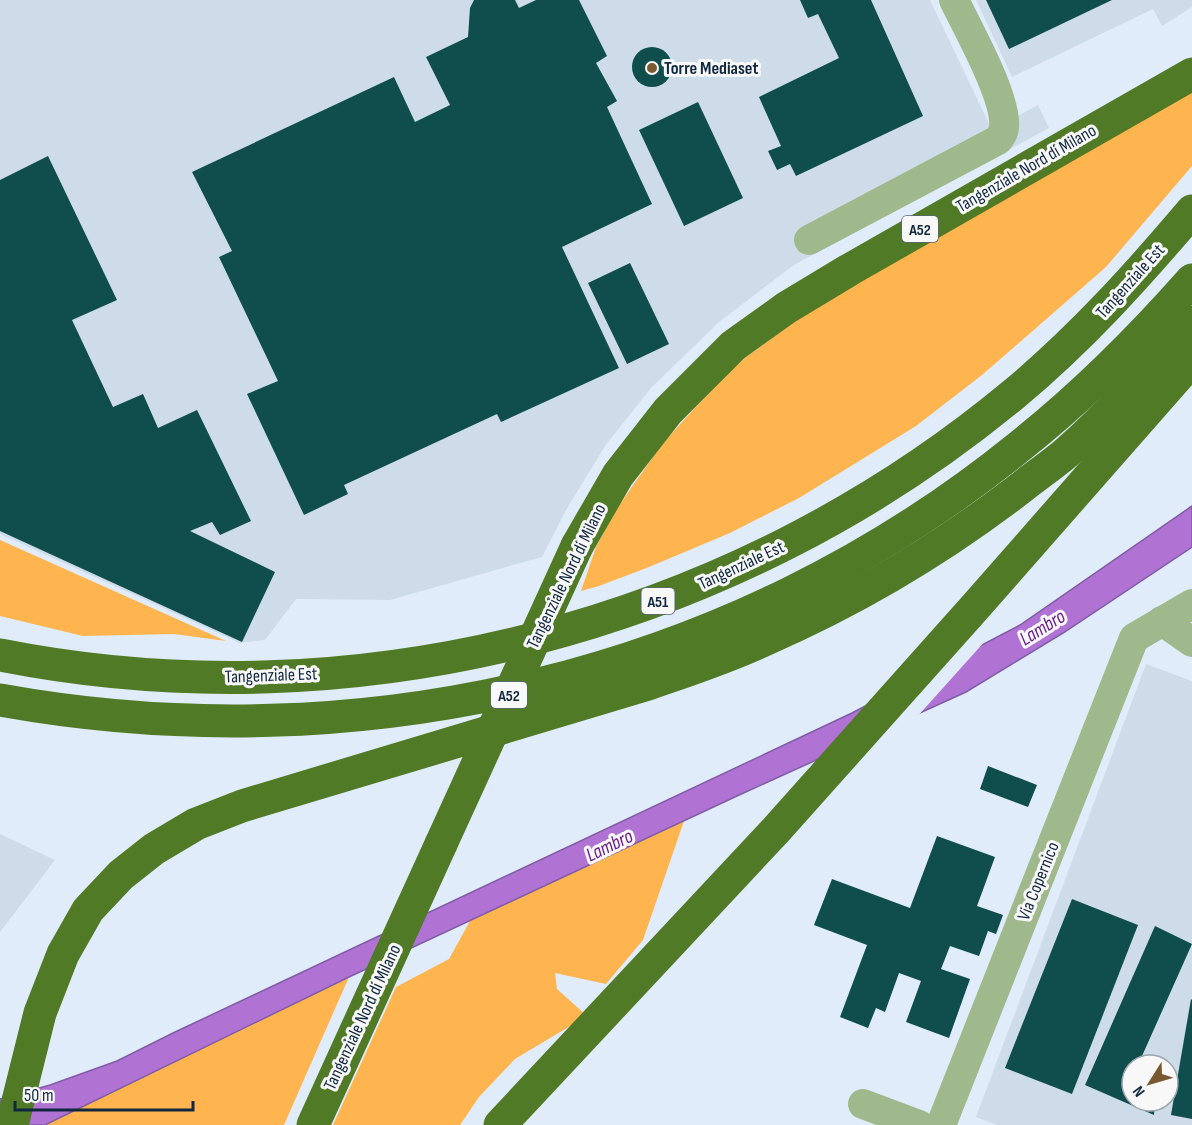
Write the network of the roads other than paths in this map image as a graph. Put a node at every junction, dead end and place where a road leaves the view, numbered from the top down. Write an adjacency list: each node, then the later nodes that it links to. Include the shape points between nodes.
1 (954, 0): 4 (lane, via 1000,97 1003,133 998,140)
2 (1192, 74): 15 (highway, Tangenziale Nord di Milano / A52, bridge, via 786,308 733,346 668,411 618,476 577,546)
3 (1192, 211): 11 (highway, Tangenziale Est / A51, via 1079,335 964,434 827,523 740,568 659,601 492,650 330,674 167,675)
4 (809, 240)
5 (1192, 280): 12 (highway, A51, via 1077,398 963,490 819,578 727,622 664,646 502,693 424,708 334,718 164,720)
6 (1192, 322): 14 (highway, via 1111,412 1064,454 961,531 818,615 710,663 645,685 242,806 196,824 154,849 88,910 63,954 40,1013)
7 (1192, 360): 16 (highway, via 776,830)
8 (1192, 604): 9 (lane)
9 (1162, 621): 10 (lane); 18 (lane, Via Copernico, via 1134,638)
10 (1192, 642)
11 (0, 655)
12 (0, 700)
13 (863, 1104): 17 (lane)
14 (12, 1125)
15 (313, 1125)
16 (500, 1125)
17 (919, 1125)
18 (941, 1125)

